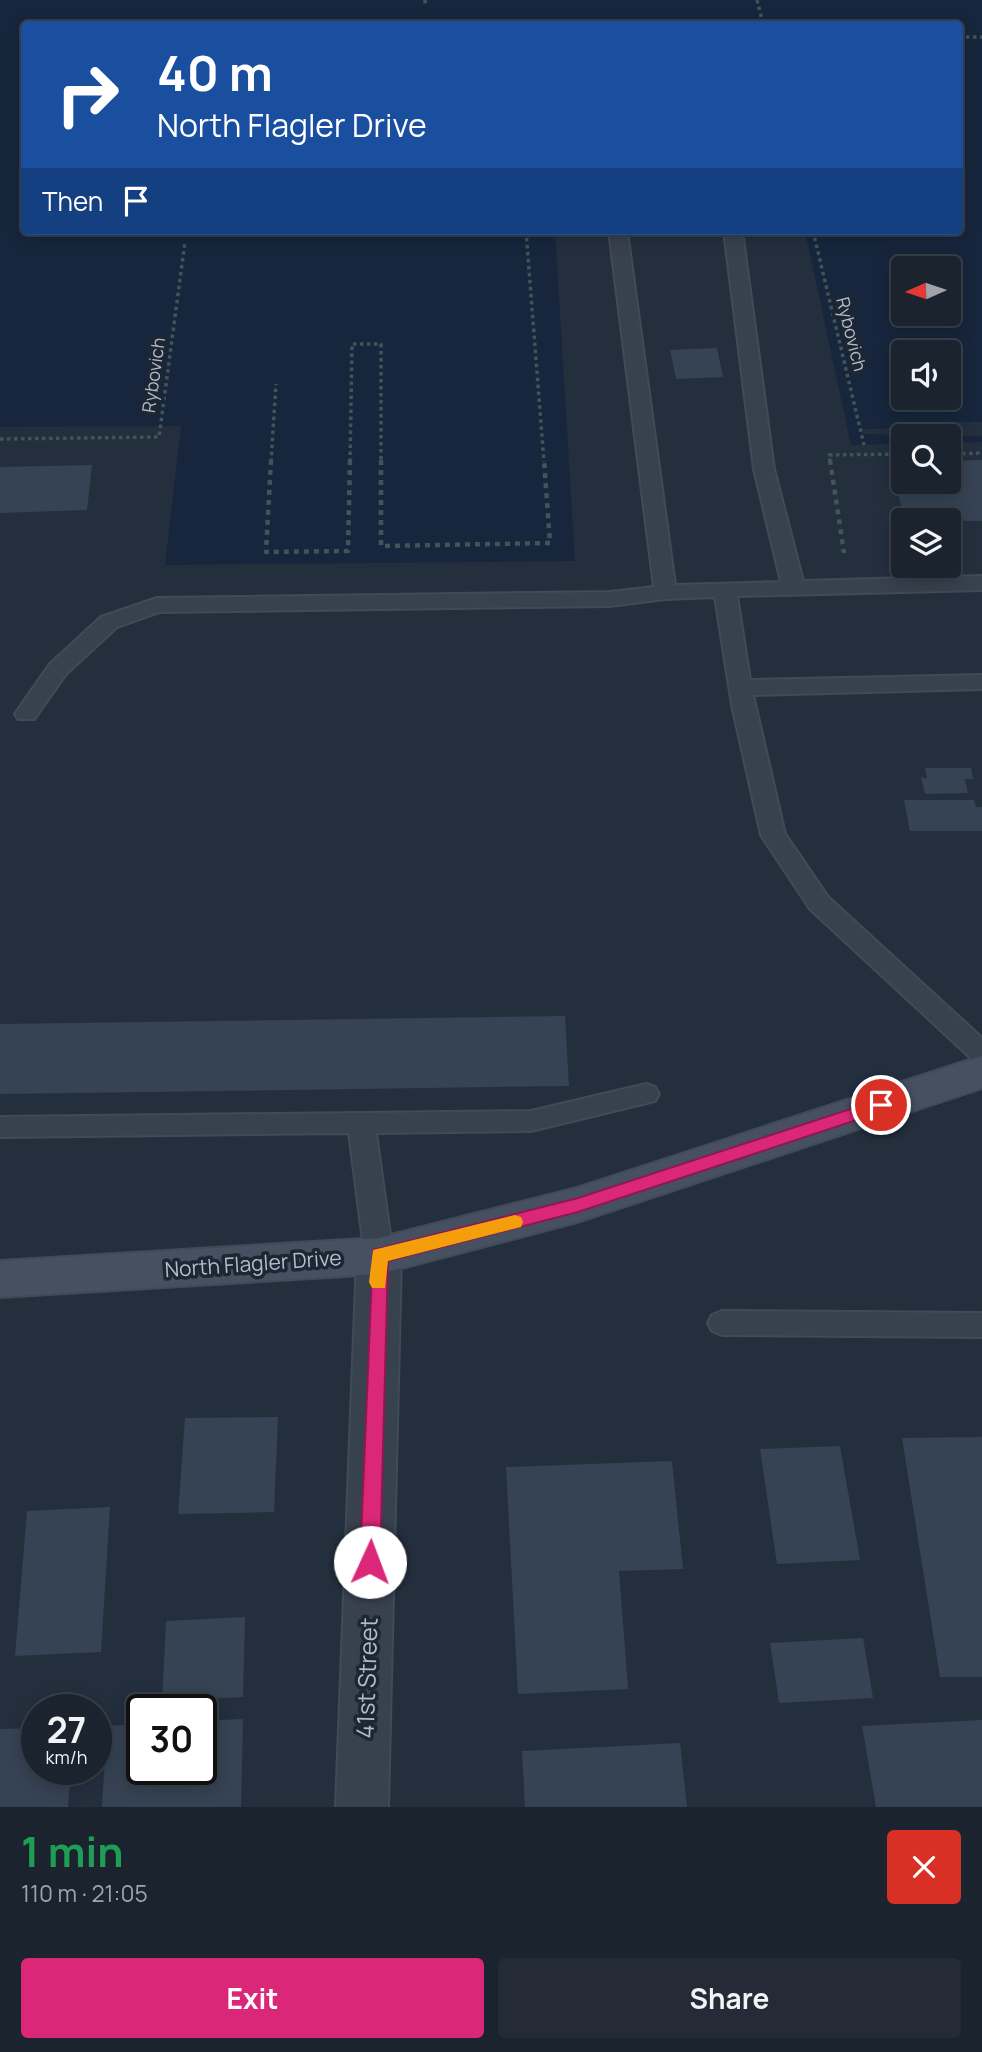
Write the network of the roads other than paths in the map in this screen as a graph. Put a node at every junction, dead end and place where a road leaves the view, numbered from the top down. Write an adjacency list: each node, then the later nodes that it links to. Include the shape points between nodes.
1 (619, 235): 6 (lane)
2 (734, 235): 4 (lane, via 764,469)
3 (982, 583): 4 (lane)
4 (793, 585): 5 (lane)
5 (725, 590): 6 (lane); 8 (lane)
6 (665, 592): 9 (lane, via 610,599 157,605 109,622 58,669)
7 (982, 682): 8 (lane)
8 (742, 688): 10 (lane, via 773,835 819,903)
9 (26, 714)
10 (982, 1053)
11 (982, 1072): 15 (street, North Flagler Drive, via 578,1205)
12 (646, 1094): 13 (lane, via 531,1121)
13 (361, 1122): 14 (lane); 15 (lane)
14 (0, 1127)
15 (379, 1256): 16 (street, North Flagler Drive); 19 (street, 41st Street)
16 (0, 1279)
17 (722, 1324): 18 (lane)
18 (982, 1325)
19 (362, 1807)

